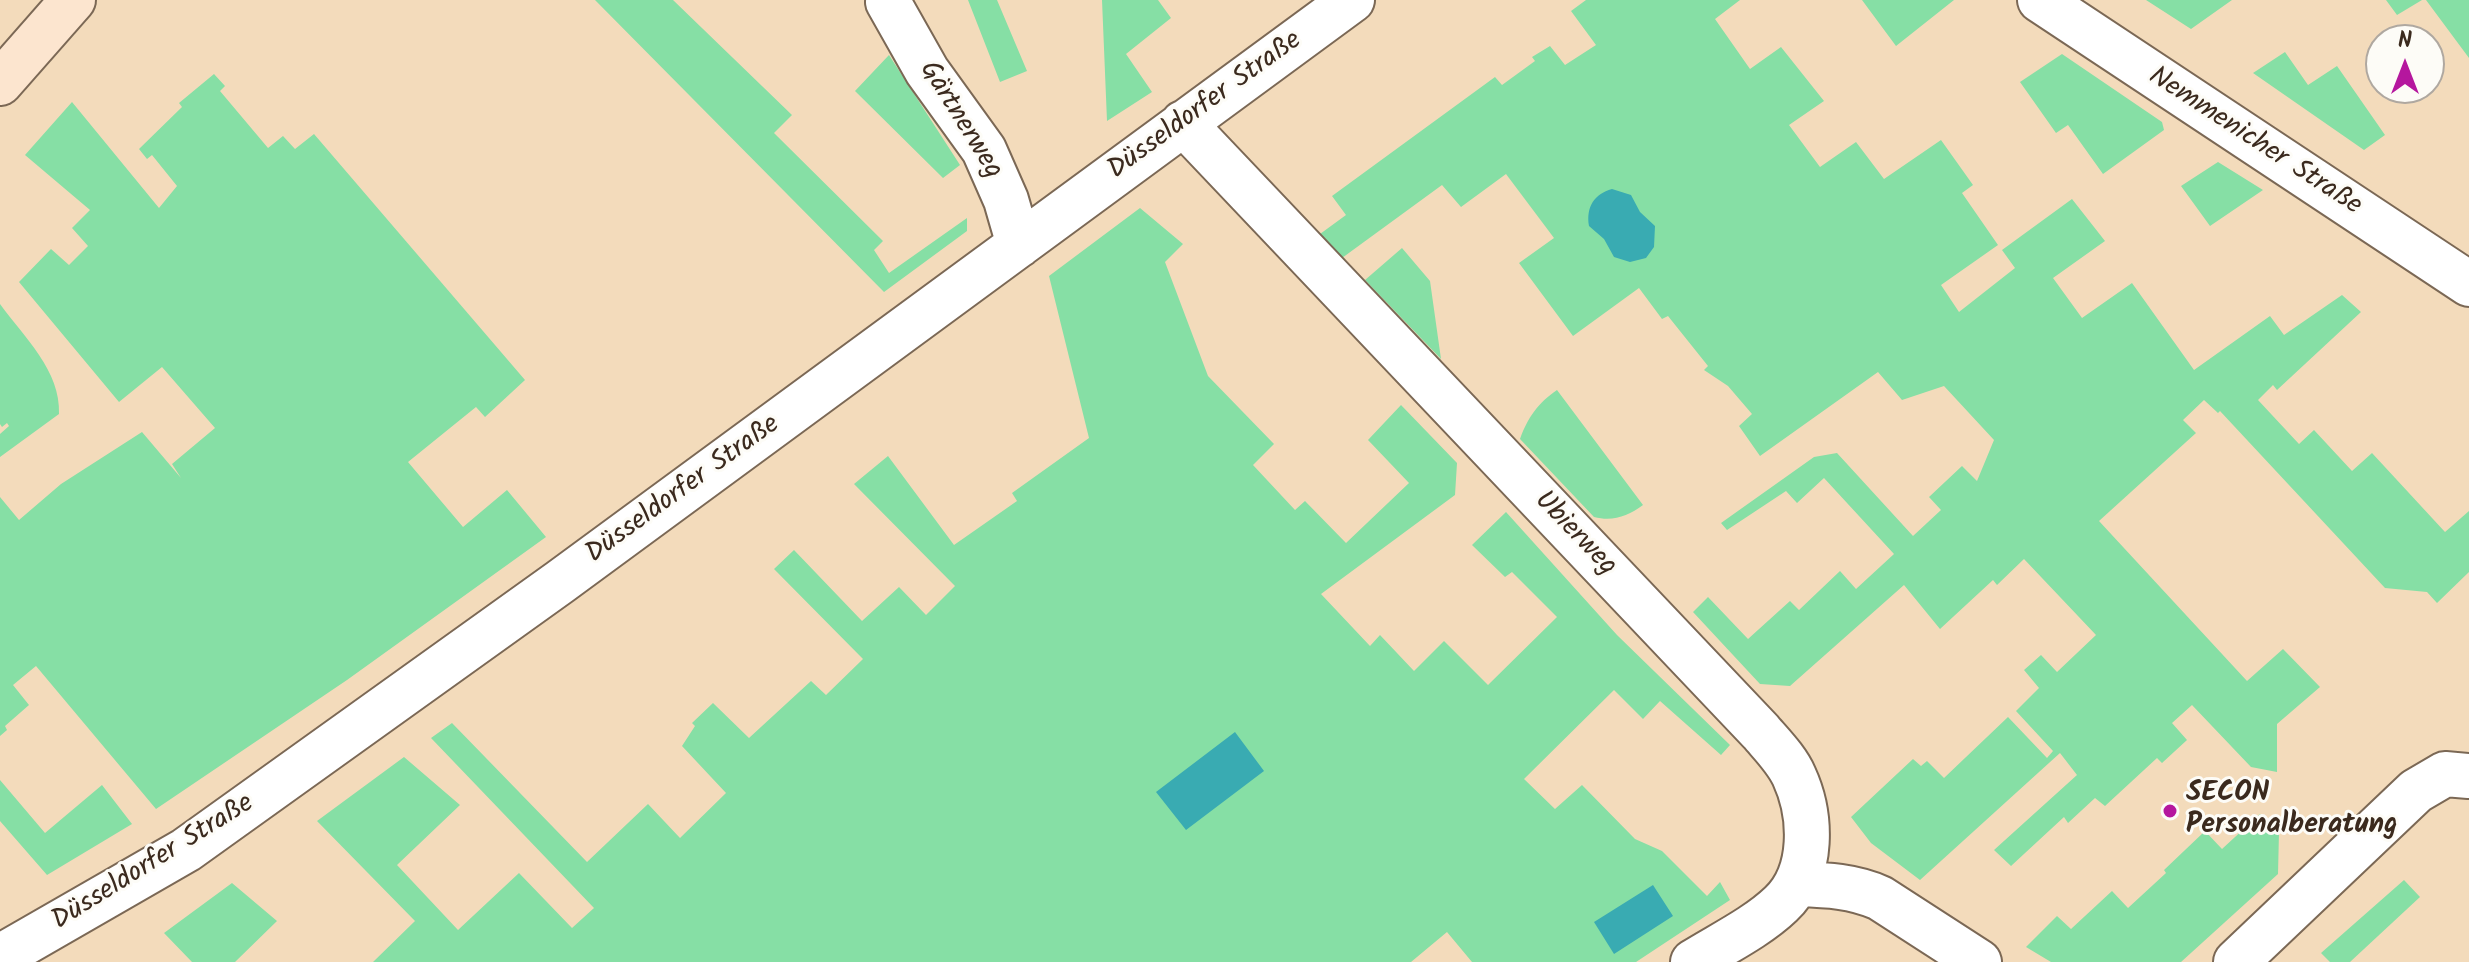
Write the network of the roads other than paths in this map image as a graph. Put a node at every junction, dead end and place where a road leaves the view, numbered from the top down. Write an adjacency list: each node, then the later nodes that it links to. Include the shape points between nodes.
1 (73, 0): 5 (street)
2 (1352, 0): 6 (street, Düsseldorfer Straße)
3 (2040, 0): 8 (street, Nemmenicher Straße)
4 (888, 2): 7 (street, Gärtnerweg, via 927,71 984,150)
5 (0, 83)
6 (1183, 123): 7 (street, Düsseldorfer Straße); 10 (street, Ubierweg, via 1781,756 1795,778 1806,820)
7 (1019, 245): 11 (street, Düsseldorfer Straße, via 186,850)
8 (2469, 284)
9 (2469, 776): 14 (street, via 2445,774 2416,791)
10 (1798, 884): 12 (street, via 1781,904); 13 (street, via 1865,891)
11 (0, 957)
12 (1693, 962)
13 (1979, 962)
14 (2236, 962)

